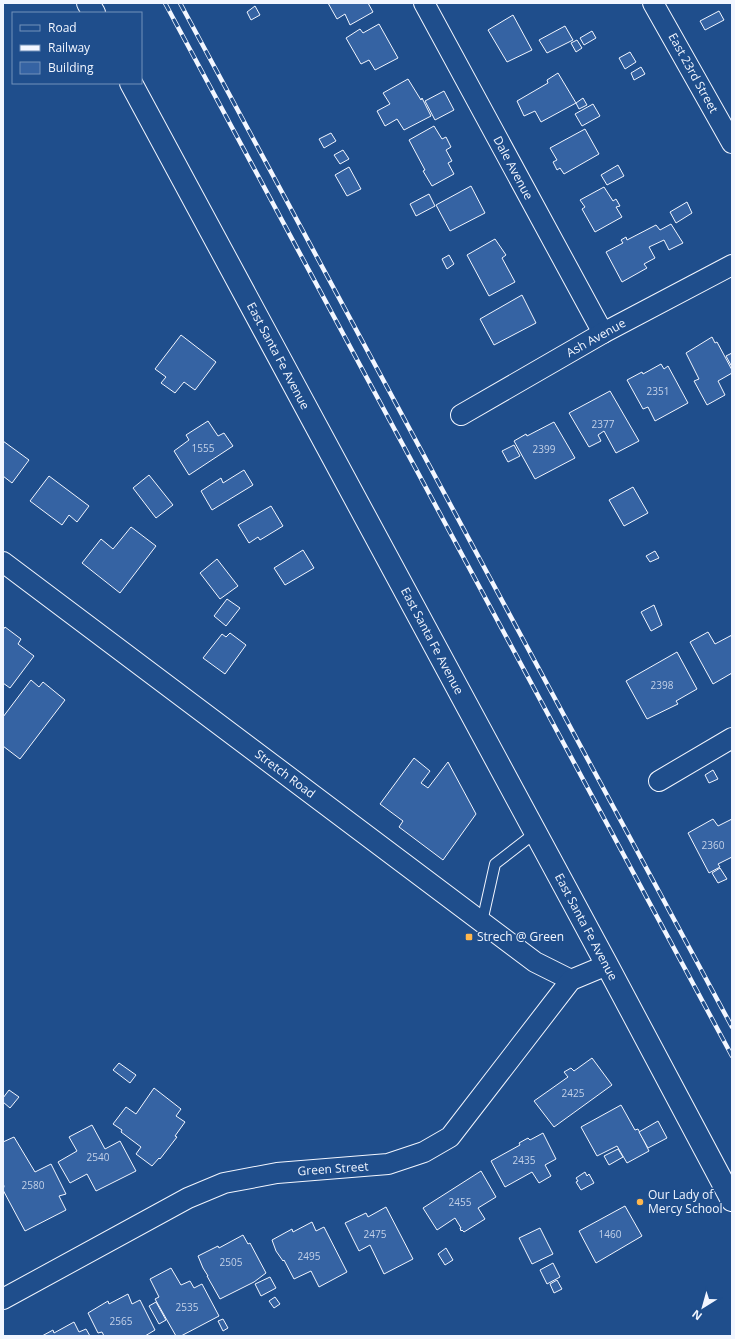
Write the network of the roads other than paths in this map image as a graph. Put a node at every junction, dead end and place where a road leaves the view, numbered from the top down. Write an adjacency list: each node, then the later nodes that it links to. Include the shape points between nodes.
1 (88, 3): 4 (street)
2 (424, 3): 8 (street, Dale Avenue)
3 (653, 3): 6 (street, East 23rd Street)
4 (93, 12)
5 (132, 84): 13 (street, East Santa Fe Avenue)
6 (732, 143)
7 (732, 265): 8 (street, Ash Avenue)
8 (603, 334): 9 (street, Ash Avenue)
9 (461, 414)
10 (3, 562): 14 (street, Stretch Road)
11 (732, 738): 12 (street)
12 (659, 781)
13 (535, 833): 14 (lane, via 495,864); 15 (street, East Santa Fe Avenue)
14 (482, 922): 16 (street, Stretch Road, via 535,962)
15 (607, 965): 16 (street, Green Street); 17 (street, East Santa Fe Avenue)
16 (571, 980): 18 (street, Green Street, via 450,1137 424,1152 388,1164 278,1173 224,1183 188,1198)
17 (732, 1200)
18 (5, 1294)

